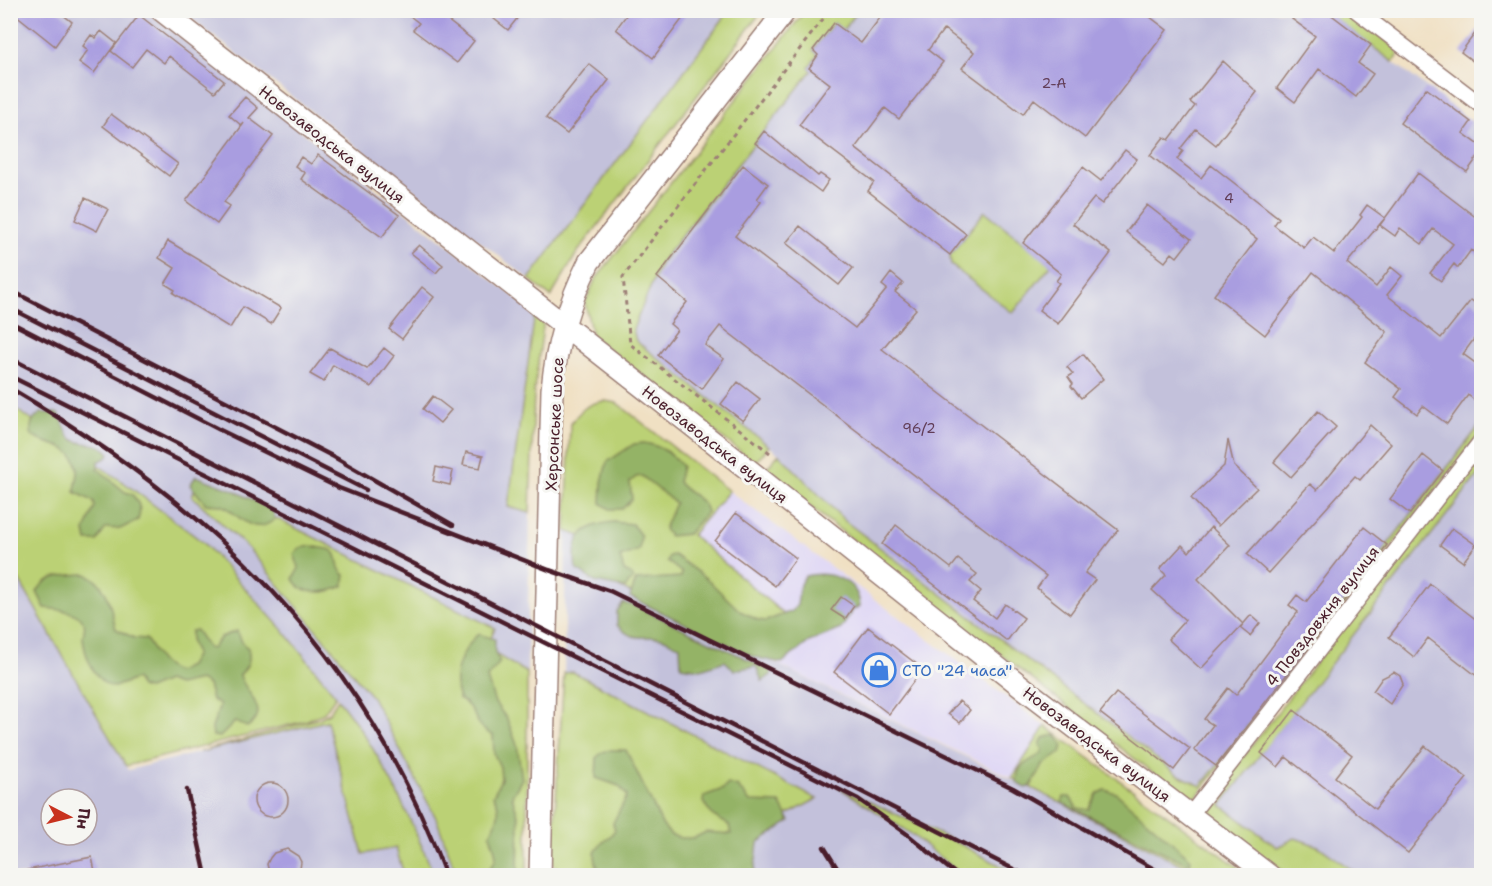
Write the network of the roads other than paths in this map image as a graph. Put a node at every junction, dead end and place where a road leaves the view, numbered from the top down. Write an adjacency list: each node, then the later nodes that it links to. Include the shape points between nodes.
1 (161, 10): 5 (street, Новозаводська вулиця)
2 (786, 10): 5 (street, Херсонське шосе, via 589,262)
3 (1356, 10): 4 (street)
4 (1482, 106)
5 (563, 325): 7 (street, Новозаводська вулиця, via 1026,690); 8 (street, Херсонське шосе, via 552,390)
6 (1482, 440): 7 (street, 4 Повздовжня вулиця)
7 (1191, 814): 9 (street, Новозаводська вулиця)
8 (540, 876)
9 (1270, 876)

